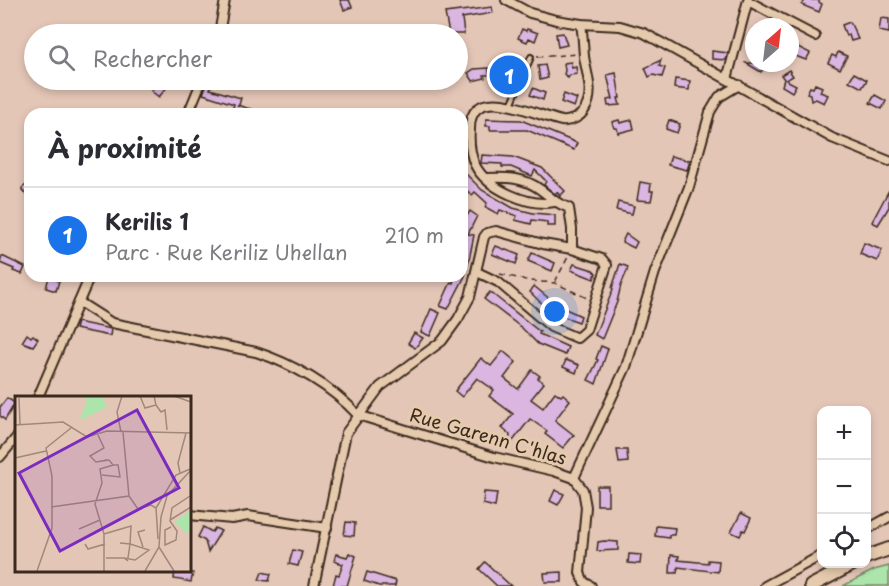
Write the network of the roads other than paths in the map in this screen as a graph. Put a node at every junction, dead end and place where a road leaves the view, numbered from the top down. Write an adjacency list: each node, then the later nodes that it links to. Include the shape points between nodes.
1 (225, 0): 4 (street)
2 (506, 0): 5 (street, via 530,13)
3 (748, 1): 6 (street); 8 (street)
4 (221, 24)
5 (581, 24): 8 (street, via 620,26 644,33); 11 (street, via 590,94 585,110 577,118 563,121)
6 (815, 36)
7 (531, 57): 11 (lane)
8 (727, 79): 9 (street)
9 (739, 85): 13 (street, via 832,138); 26 (street, Rue Garenn C'hlas, via 719,97 710,111 689,187 655,272 626,367)
10 (198, 90): 12 (street)
11 (511, 105): 14 (street, via 482,106 472,117 470,148 476,166)
12 (190, 108)
13 (889, 161)
14 (486, 178): 15 (street, via 527,201); 15 (street, via 524,180)
15 (554, 202): 16 (street, via 569,208)
16 (572, 249): 17 (street, via 496,231 487,233); 17 (street, via 602,259 607,265 586,330 577,338 551,327 498,282)
17 (477, 272): 21 (street, via 470,297 442,341 380,387)
18 (87, 282): 19 (street)
19 (79, 302): 20 (street); 22 (street, via 112,322 278,359 298,369)
20 (38, 396)
21 (368, 403): 22 (street); 23 (street)
22 (358, 415): 23 (street, Rue Garenn C'hlas); 29 (street, via 346,433)
23 (382, 423): 26 (street, Rue Garenn C'hlas)
24 (15, 439): 25 (street)
25 (0, 457)
26 (574, 478): 36 (street, via 583,490 586,507 580,573)
27 (190, 515): 29 (street, via 232,519 248,516)
28 (889, 517): 30 (street)
29 (327, 528): 35 (street)
30 (871, 528)
31 (889, 549): 32 (main road)
32 (871, 556)
33 (817, 558): 37 (street)
34 (845, 568): 38 (main road)
35 (315, 586)
36 (591, 586)
37 (765, 586)
38 (811, 586)

